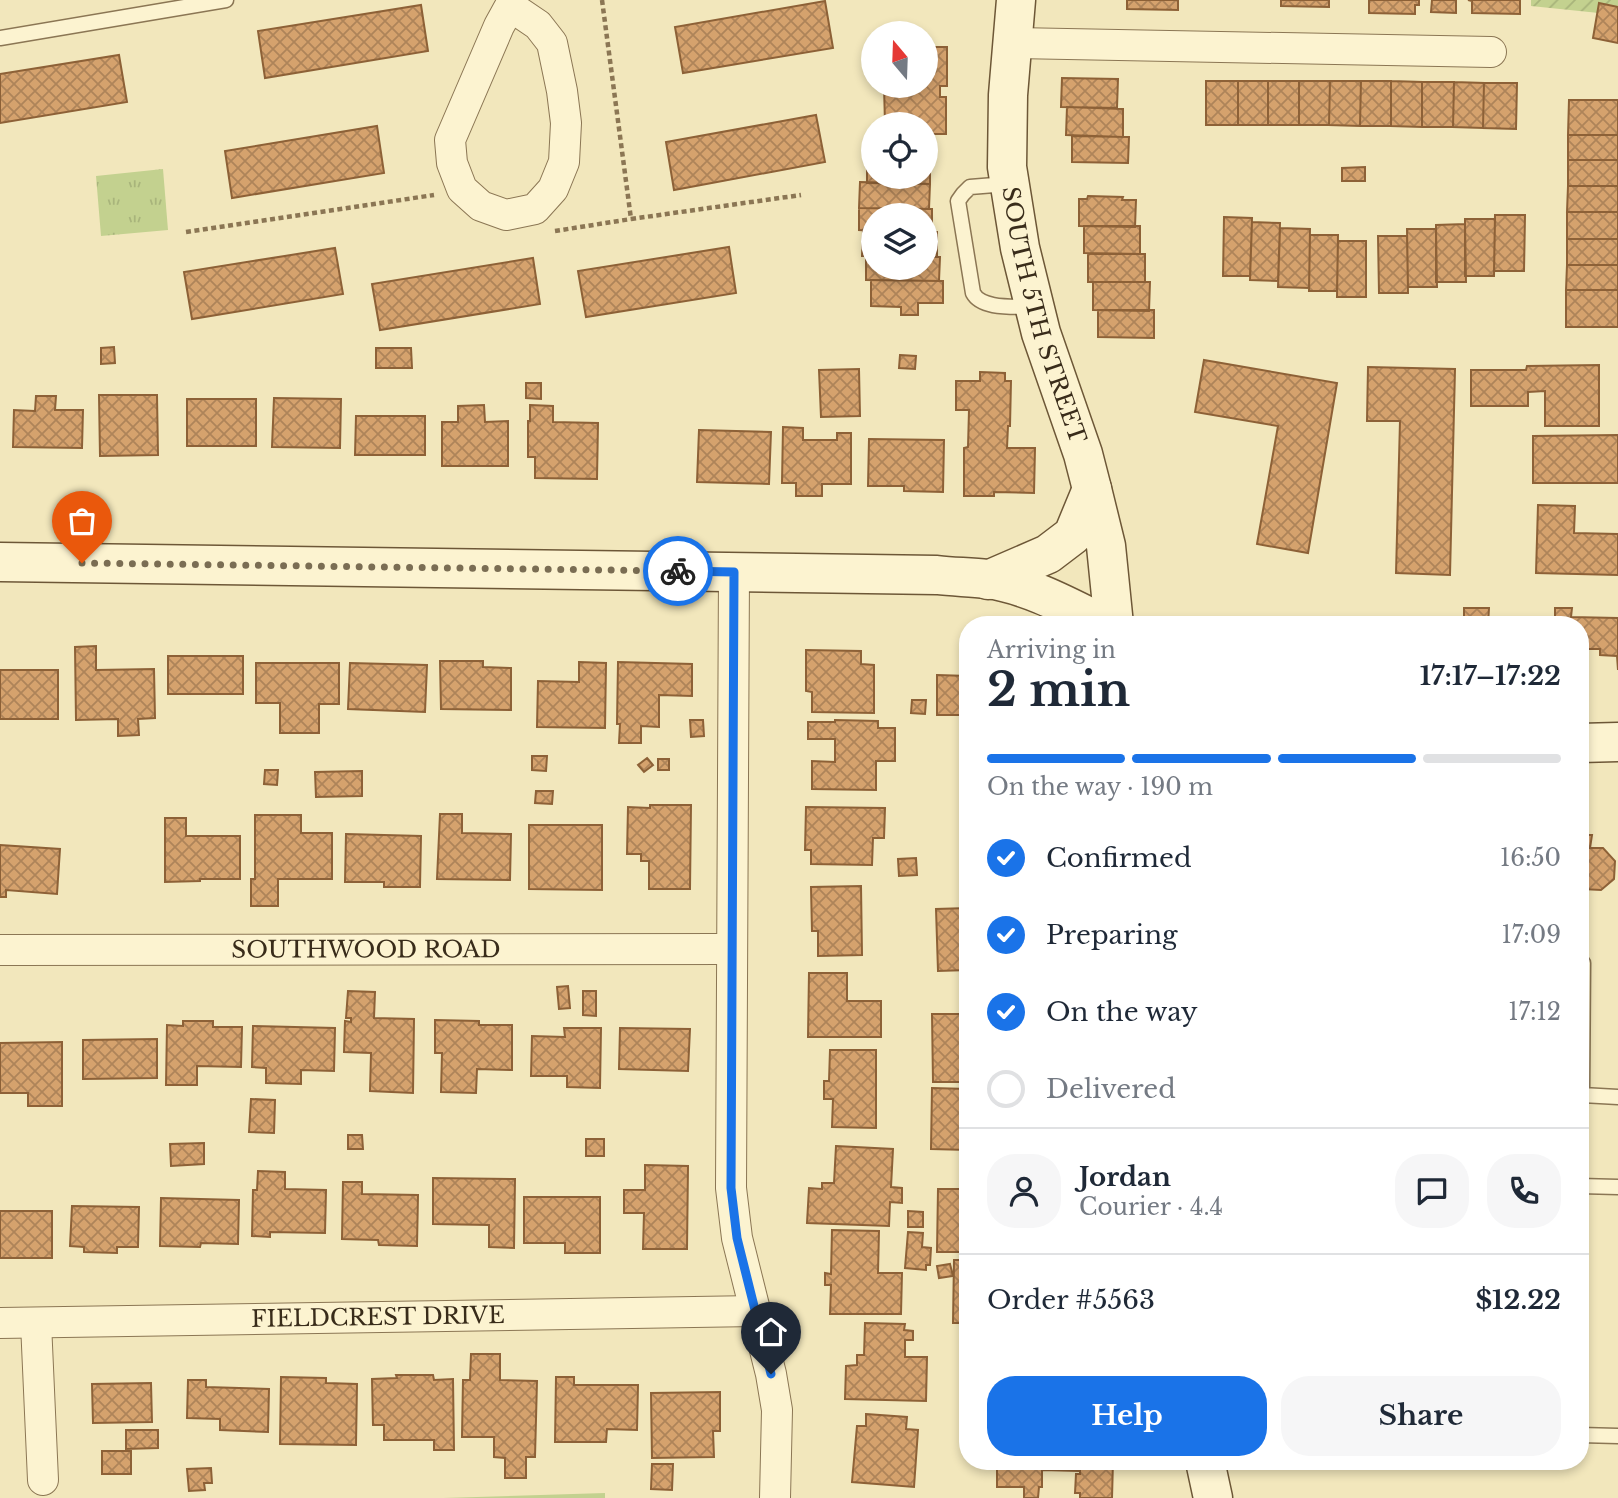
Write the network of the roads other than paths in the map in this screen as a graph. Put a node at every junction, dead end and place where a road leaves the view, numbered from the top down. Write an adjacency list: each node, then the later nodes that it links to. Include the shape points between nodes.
1 (226, 0): 4 (lane)
2 (1016, 0): 5 (main road, SOUTH 5TH STREET)
3 (509, 3): 3 (street, via 450,140 452,163 462,189 481,206 506,215 535,209 553,189 564,162 566,123 552,43 538,25)
4 (0, 38)
5 (1012, 43): 6 (street); 7 (main road, SOUTH 5TH STREET)
6 (1491, 52)
7 (1010, 184): 8 (main road, SOUTH 5TH STREET); 8 (lane, via 970,187 958,201 973,293 983,303)
8 (1034, 307): 9 (main road, SOUTH 5TH STREET)
9 (1092, 489): 12 (main road, via 1073,535 1048,554); 14 (main road, SOUTH 5TH STREET, via 1106,546)
10 (0, 562): 11 (main road)
11 (734, 572): 12 (main road); 17 (street)
12 (988, 580): 13 (main road, via 1047,596)
13 (1087, 616)
14 (1113, 616)
15 (1618, 742): 16 (main road)
16 (1589, 743)
17 (732, 949): 18 (street, SOUTHWOOD ROAD); 23 (street, via 731,1188 737,1238)
18 (0, 950)
19 (1589, 1095): 20 (lane)
20 (1618, 1097)
21 (1589, 1186): 22 (lane)
22 (1618, 1187)
23 (755, 1311): 24 (street, FIELDCREST DRIVE); 30 (street, via 777,1410)
24 (36, 1323): 25 (street, FIELDCREST DRIVE); 29 (street)
25 (0, 1324)
26 (1589, 1434): 27 (lane)
27 (1618, 1436)
28 (1207, 1470): 31 (main road)
29 (43, 1480)
30 (775, 1498)
31 (1213, 1498)

